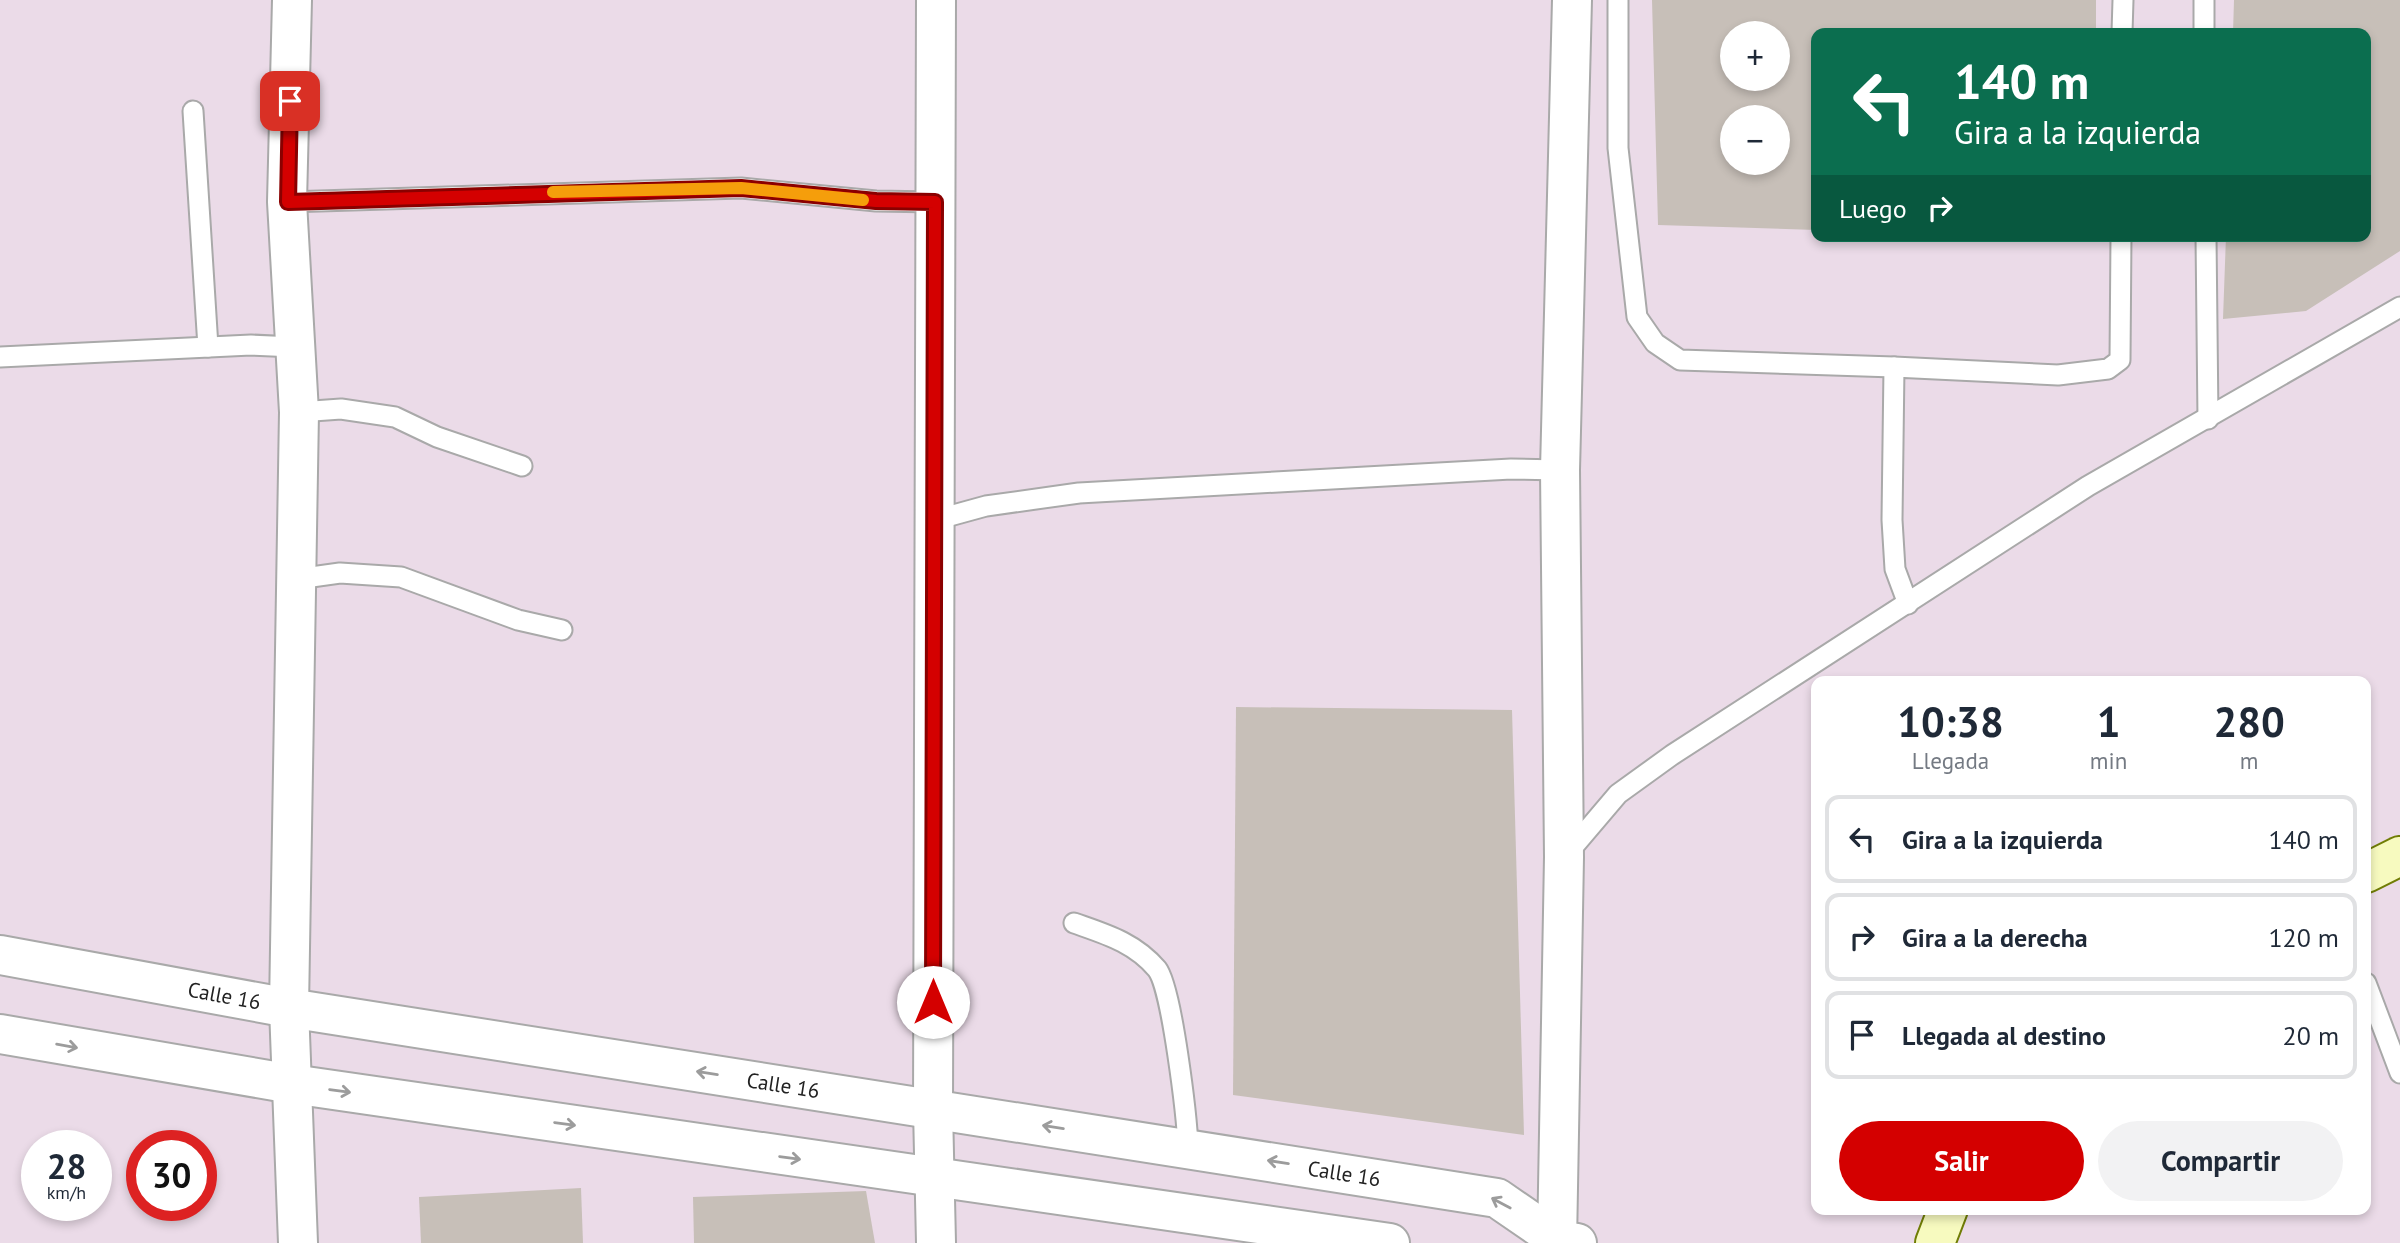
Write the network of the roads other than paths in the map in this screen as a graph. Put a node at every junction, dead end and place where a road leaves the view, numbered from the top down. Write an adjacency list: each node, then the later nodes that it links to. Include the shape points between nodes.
1 (292, 0): 10 (street)
2 (936, 0): 11 (street)
3 (1572, 0): 22 (street)
4 (1618, 0): 18 (lane, via 1619,161 1637,317 1655,343 1680,360)
5 (2123, 0): 7 (lane)
6 (2204, 0): 8 (lane)
7 (2122, 28)
8 (2204, 28)
9 (193, 110): 15 (lane)
10 (288, 202): 11 (lane, via 741,188); 16 (street)
11 (935, 202): 23 (street)
12 (2121, 242): 18 (lane, via 2120,360 2108,369 2058,375)
13 (2206, 242): 20 (lane)
14 (2400, 307): 20 (lane)
15 (208, 347): 16 (lane); 17 (lane)
16 (295, 347): 19 (street)
17 (0, 357)
18 (1894, 367): 25 (lane, via 1895,569)
19 (299, 412): 21 (lane, via 341,410 395,417 436,438); 24 (street)
20 (2208, 419): 25 (lane, via 2088,486)
21 (522, 466)
22 (1560, 470): 23 (lane, via 1079,493 986,506); 28 (street)
23 (935, 520): 37 (street)
24 (297, 579): 26 (lane, via 340,573 401,577 518,620); 33 (street)
25 (1908, 604): 28 (lane, via 1618,794)
26 (562, 630)
27 (2400, 856): 29 (street)
28 (1564, 857): 41 (street)
29 (2371, 870)
30 (1074, 923): 38 (lane, via 1124,940 1158,971 1169,1011)
31 (0, 955): 33 (street, Calle 16)
32 (2371, 996): 35 (lane)
33 (289, 1008): 36 (street); 37 (street, Calle 16, one-way to 33)
34 (0, 1034): 36 (street, one-way to 36)
35 (2400, 1073)
36 (292, 1083): 39 (street, one-way to 39); 42 (street)
37 (933, 1108): 38 (street, Calle 16, one-way to 37); 39 (street)
38 (1188, 1147): 41 (street, Calle 16, one-way to 38, via 1497,1198)
39 (935, 1179): 43 (street); 44 (street)
40 (1946, 1215): 45 (street)
41 (1559, 1242)
42 (298, 1243)
43 (936, 1243)
44 (1390, 1243)
45 (1936, 1243)

